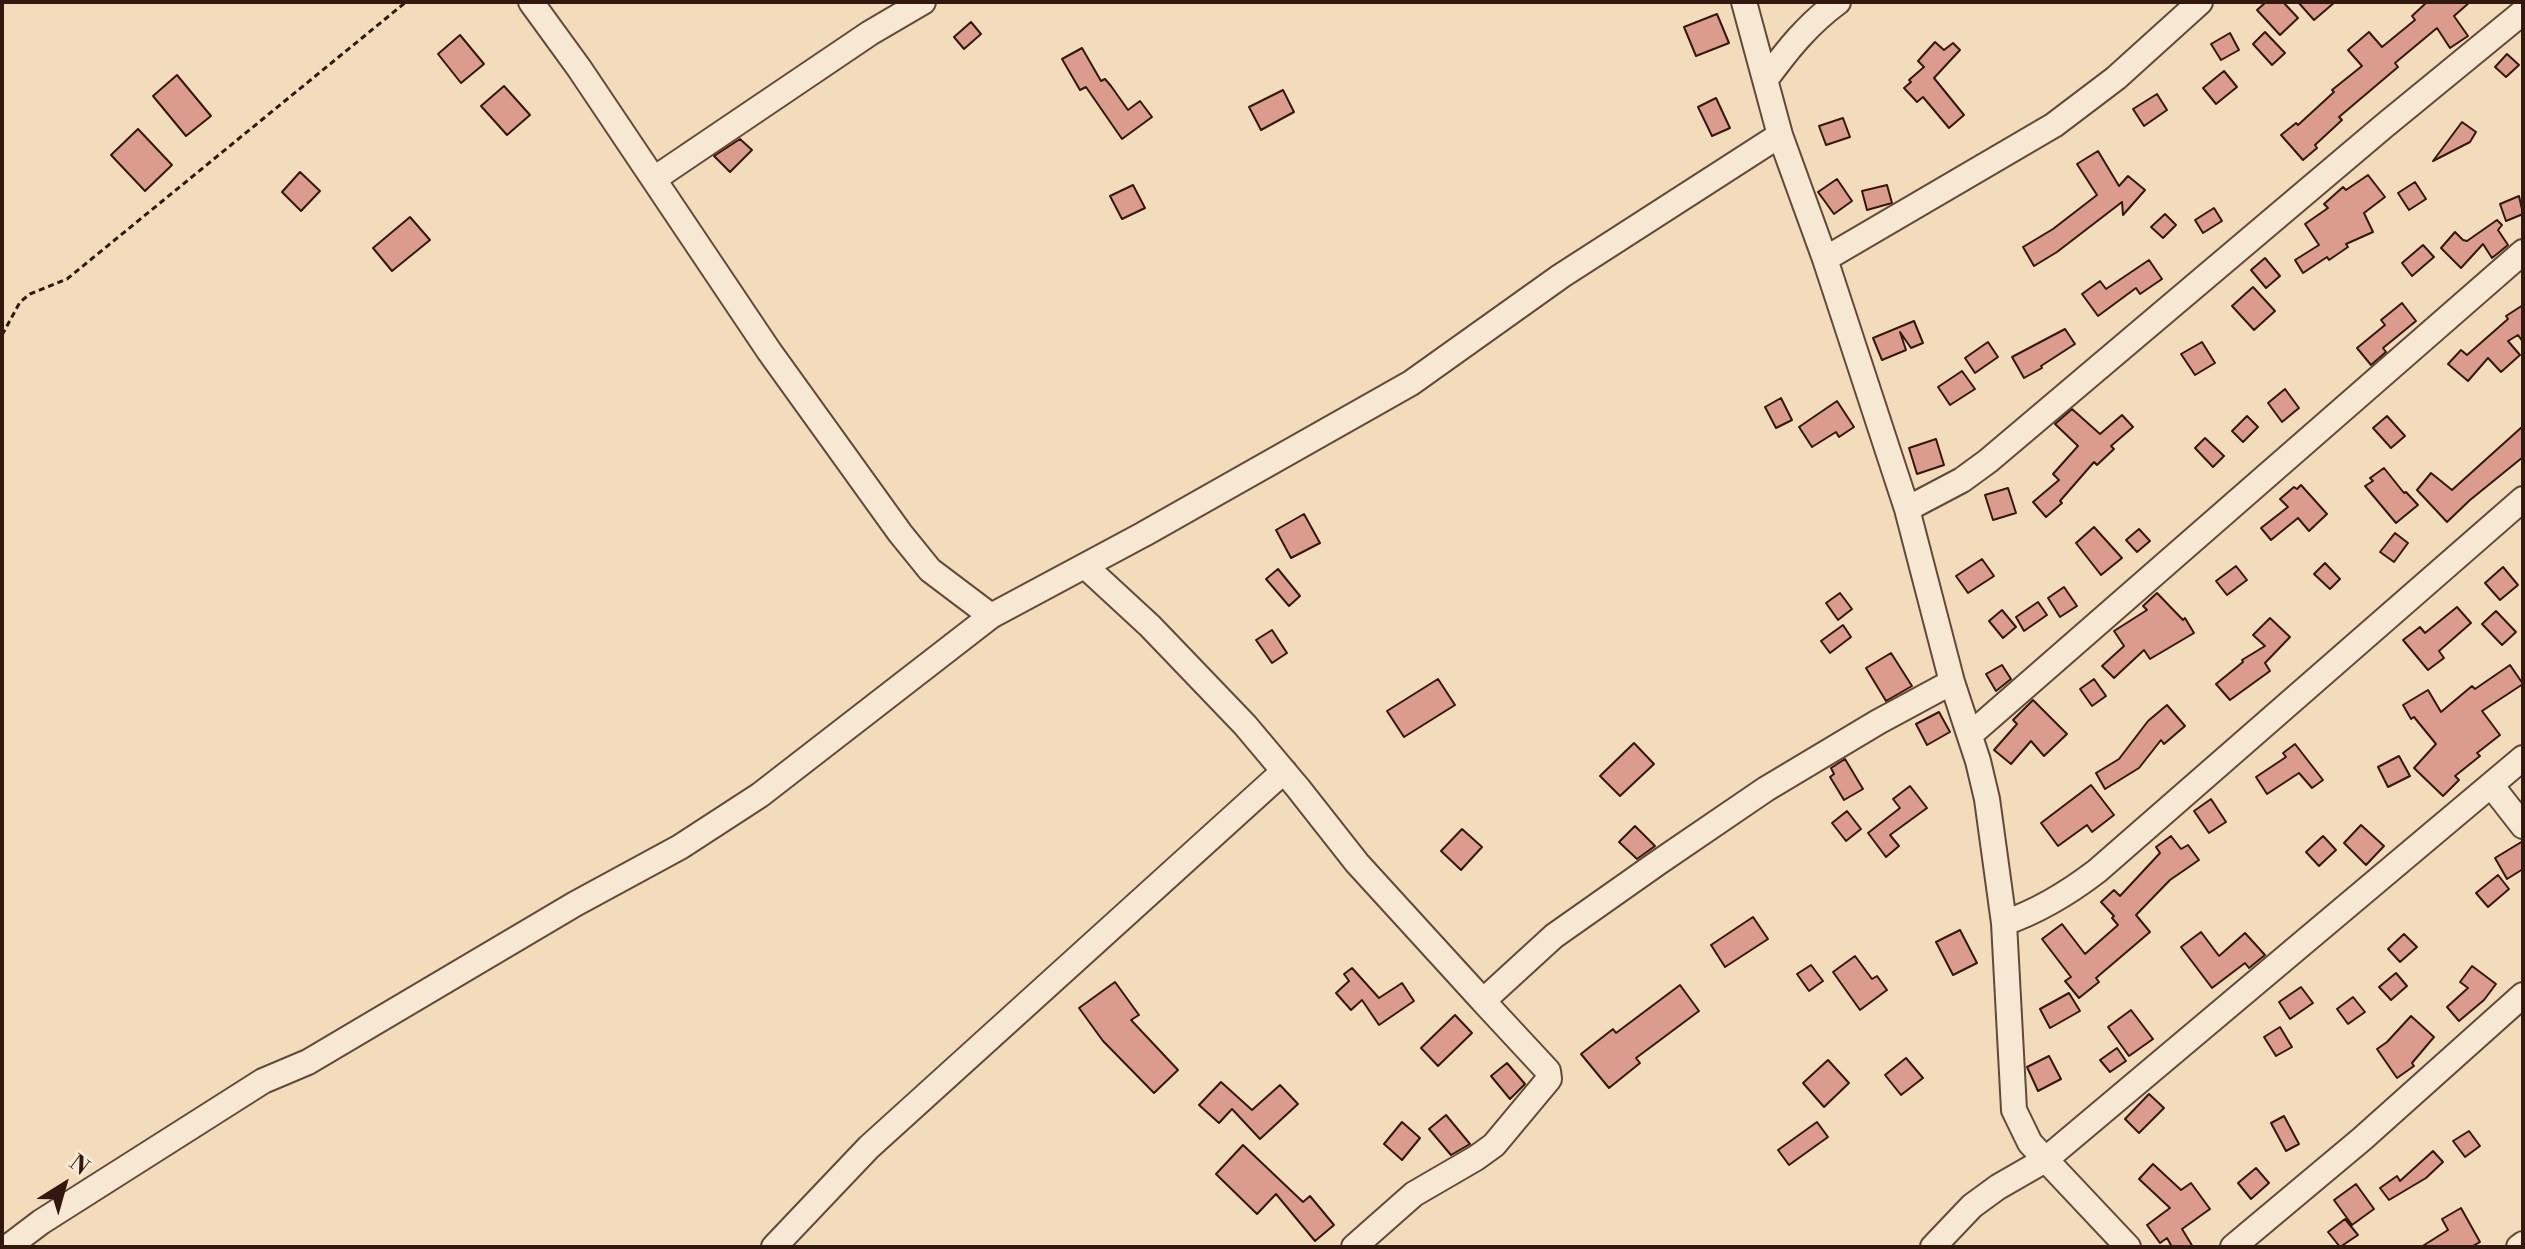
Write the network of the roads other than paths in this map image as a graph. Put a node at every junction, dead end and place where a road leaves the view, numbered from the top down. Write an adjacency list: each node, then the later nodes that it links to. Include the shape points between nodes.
1 (531, 2): 9 (street)
2 (923, 2): 9 (street)
3 (1744, 2): 7 (street)
4 (1838, 2): 7 (street, via 1794,41)
5 (2200, 2): 11 (street, via 2116,78 2054,125)
6 (2523, 12): 13 (street, via 1988,461)
7 (1766, 79): 8 (street)
8 (1780, 135): 11 (street); 14 (street, via 1561,276 1411,383)
9 (654, 179): 15 (street, via 900,533 930,570)
10 (2523, 252): 17 (street)
11 (1825, 259): 13 (street)
12 (2523, 499): 22 (street, via 2097,871 2064,896)
13 (1907, 509): 16 (street)
14 (1085, 566): 15 (street); 19 (street, via 1150,626)
15 (991, 616): 26 (street, via 760,795 680,847 308,1062 263,1081)
16 (1952, 682): 17 (street); 24 (street, via 1766,789 1554,936)
17 (1971, 734): 22 (street, via 1987,799)
18 (2523, 758): 20 (street)
19 (1284, 771): 24 (street, via 1357,863); 27 (street, via 869,1147)
20 (2491, 785): 21 (street); 25 (street)
21 (2523, 826)
22 (2004, 923): 25 (street, via 2014,1110)
23 (2523, 995): 31 (street)
24 (1483, 1001): 28 (street, via 1548,1071 1549,1079 1494,1145 1414,1194)
25 (2045, 1160): 29 (street, via 1972,1206); 30 (street)
26 (8, 1247)
27 (774, 1247)
28 (1354, 1247)
29 (1933, 1247)
30 (2128, 1247)
31 (2233, 1247)

